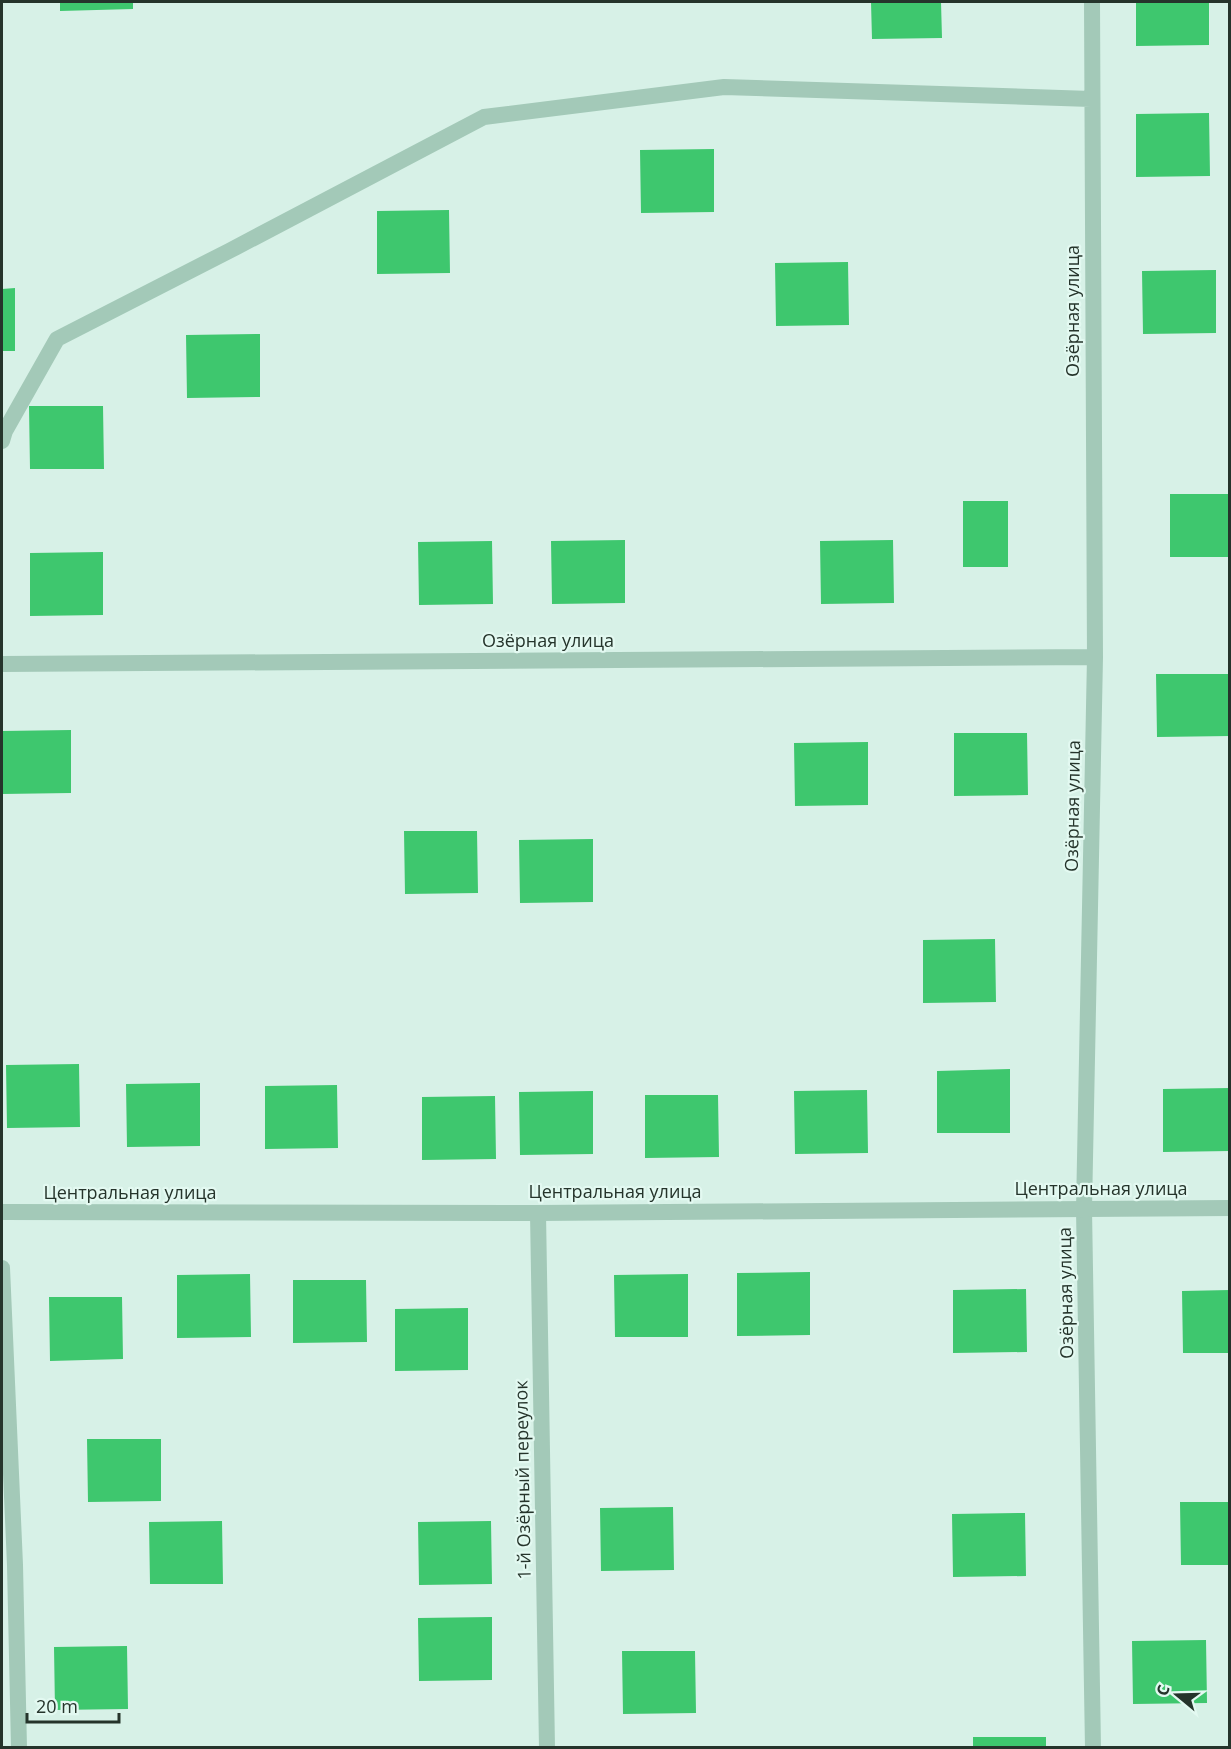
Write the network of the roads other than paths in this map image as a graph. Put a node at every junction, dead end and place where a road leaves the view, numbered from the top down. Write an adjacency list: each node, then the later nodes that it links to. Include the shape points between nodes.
1 (1092, 2): 2 (street, Озёрная улица)
2 (1091, 99): 3 (street, via 724,87 484,117 57,339); 4 (street, Озёрная улица)
3 (2, 441)
4 (1095, 657): 5 (street, Озёрная улица); 7 (street, Озёрная улица)
5 (2, 664)
6 (1230, 1208): 7 (street, Центральная улица)
7 (1084, 1209): 9 (street, Центральная улица); 13 (street, Озёрная улица)
8 (2, 1212): 9 (street, Центральная улица)
9 (538, 1213): 12 (street, 1-й Озёрный переулок)
10 (2, 1268): 11 (street)
11 (19, 1748)
12 (547, 1748)
13 (1093, 1748)

